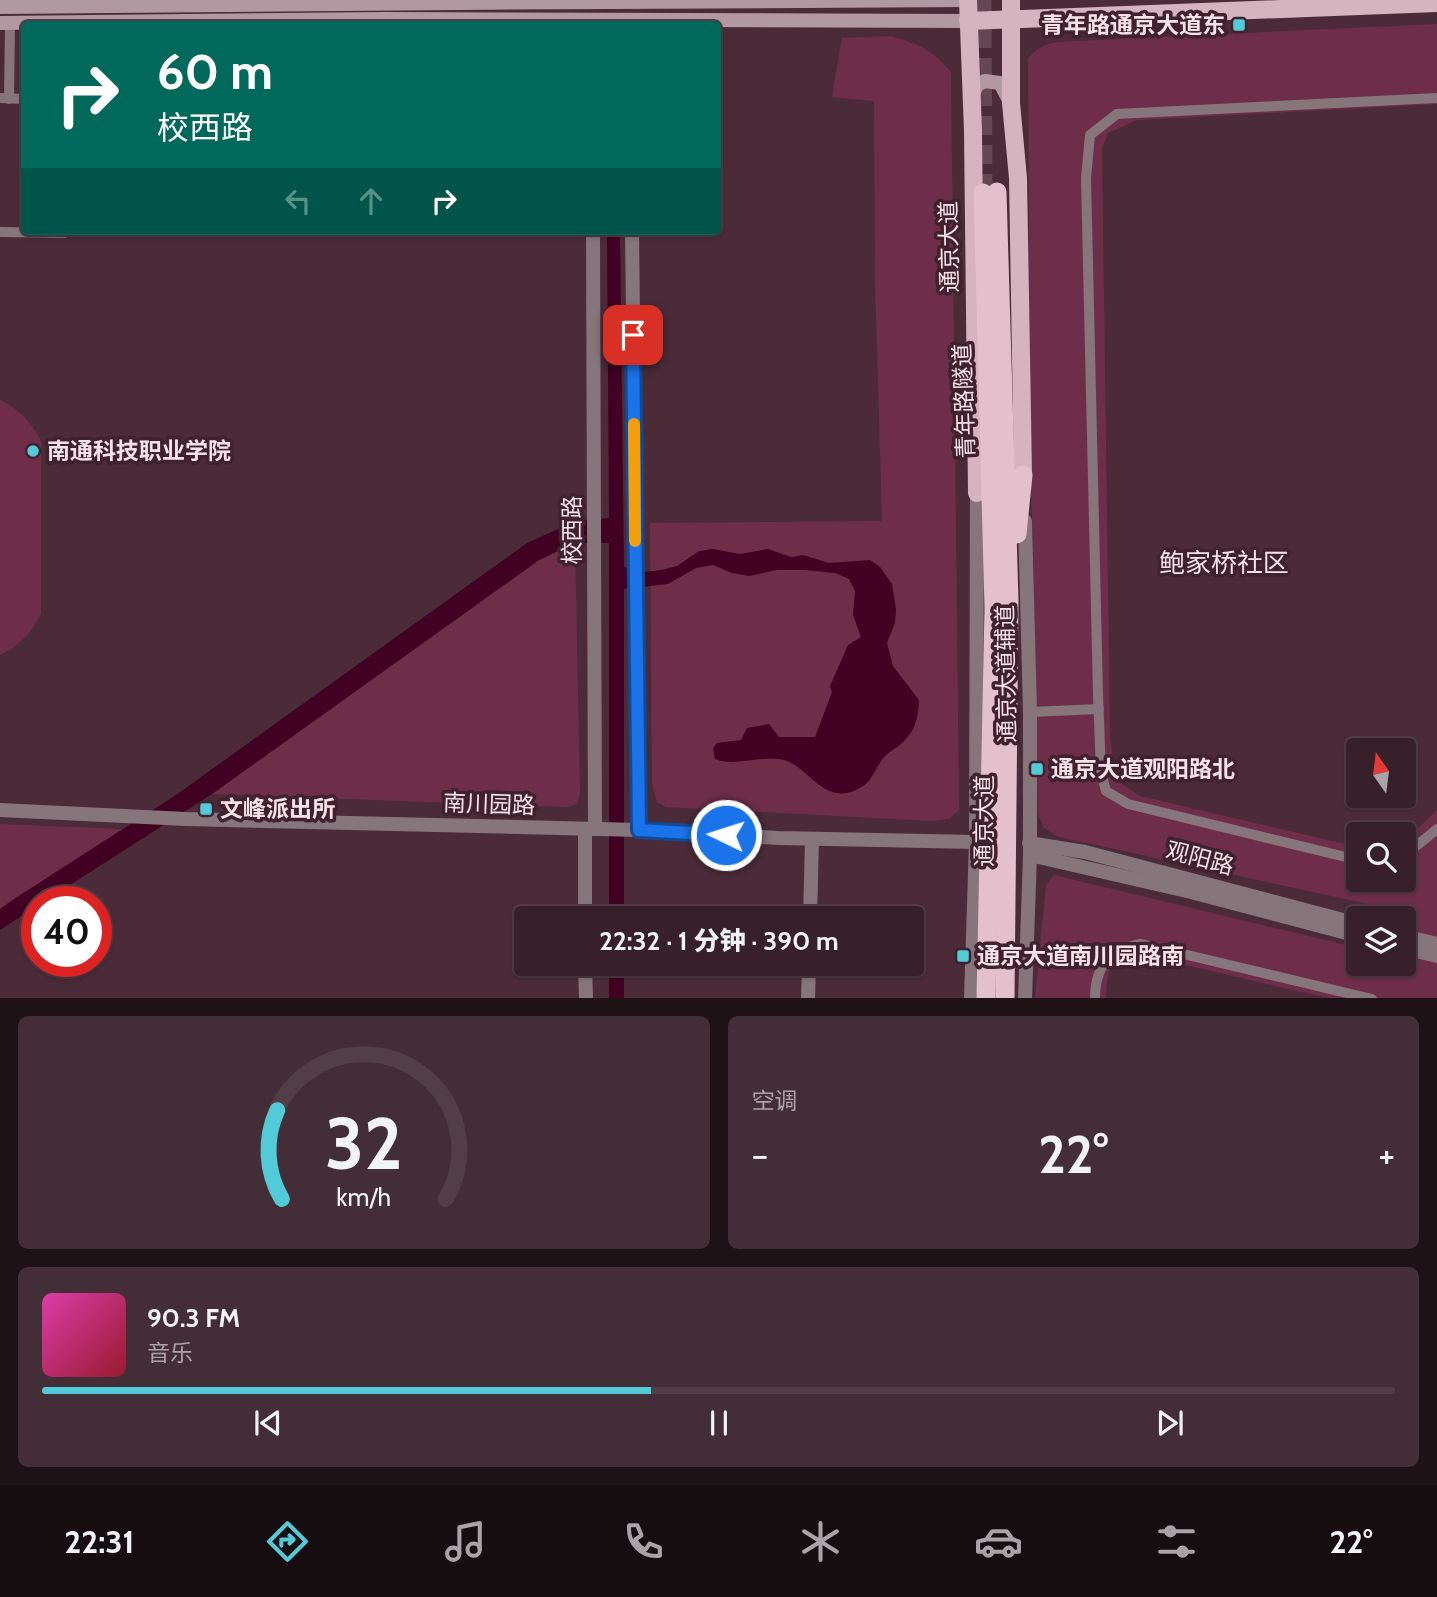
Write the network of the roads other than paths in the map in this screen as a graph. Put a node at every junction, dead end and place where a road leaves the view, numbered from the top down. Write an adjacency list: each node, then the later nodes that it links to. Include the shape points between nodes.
1 (968, 0): 2 (main road); 6 (main road); 12 (main road, 通京大道)
2 (976, 0)
3 (1011, 0): 13 (main road)
4 (1437, 3): 13 (main road)
5 (594, 4): 6 (main road); 7 (main road); 10 (street)
6 (630, 4): 11 (street)
7 (0, 7)
8 (196, 21): 9 (main road)
9 (524, 21)
10 (593, 21)
11 (630, 21)
12 (968, 21): 13 (main road); 14 (main road); 16 (main road, 通京大道)
13 (1011, 21): 19 (main road)
14 (721, 22)
15 (5, 23): 18 (street)
16 (972, 96): 19 (main road, via 977,85 990,80 1000,83); 26 (main road, 通京大道)
17 (1437, 98): 28 (street, via 1117,114 1090,135 1086,178)
18 (4, 99)
19 (1011, 103): 25 (main road, via 1018,178)
20 (990, 193): 27 (highway, 青年路隧道)
21 (0, 232): 22 (street)
22 (21, 232)
23 (593, 235): 31 (street, 校西路)
24 (632, 235): 33 (street)
25 (1023, 475): 27 (highway); 29 (street, 通京大道辅道)
26 (977, 494): 27 (highway); 35 (street, 通京大道辅道)
27 (1001, 604): 52 (highway, 通京大道); 53 (highway, 通京大道)
28 (1099, 709): 29 (street); 38 (street, via 1101,772 1107,791 1128,804)
29 (1030, 712): 37 (street, 通京大道辅道)
30 (0, 810): 31 (street, 南川园路)
31 (594, 829): 33 (street, 南川园路); 39 (street, 校西路)
32 (1437, 829): 36 (street)
33 (634, 830): 34 (street, 南川园路)
34 (811, 839): 35 (street, 南川园路); 40 (street)
35 (976, 842): 51 (street, 通京大道辅道)
36 (1416, 846)
37 (1030, 849): 41 (street, 观阳路, via 1085,852); 42 (street, 观阳路); 54 (street, 通京大道辅道)
38 (1346, 857)
39 (586, 906)
40 (810, 906)
41 (1346, 921)
42 (1346, 933)
43 (1416, 943): 44 (street)
44 (1437, 944)
45 (1416, 947): 46 (street)
46 (1437, 956)
47 (585, 976): 49 (street)
48 (809, 976): 50 (street)
49 (586, 998)
50 (808, 998)
51 (971, 998)
52 (986, 998)
53 (1005, 998)
54 (1025, 998)
55 (1095, 998): 56 (street, via 1100,970 1109,957 1141,944)
56 (1368, 998)

